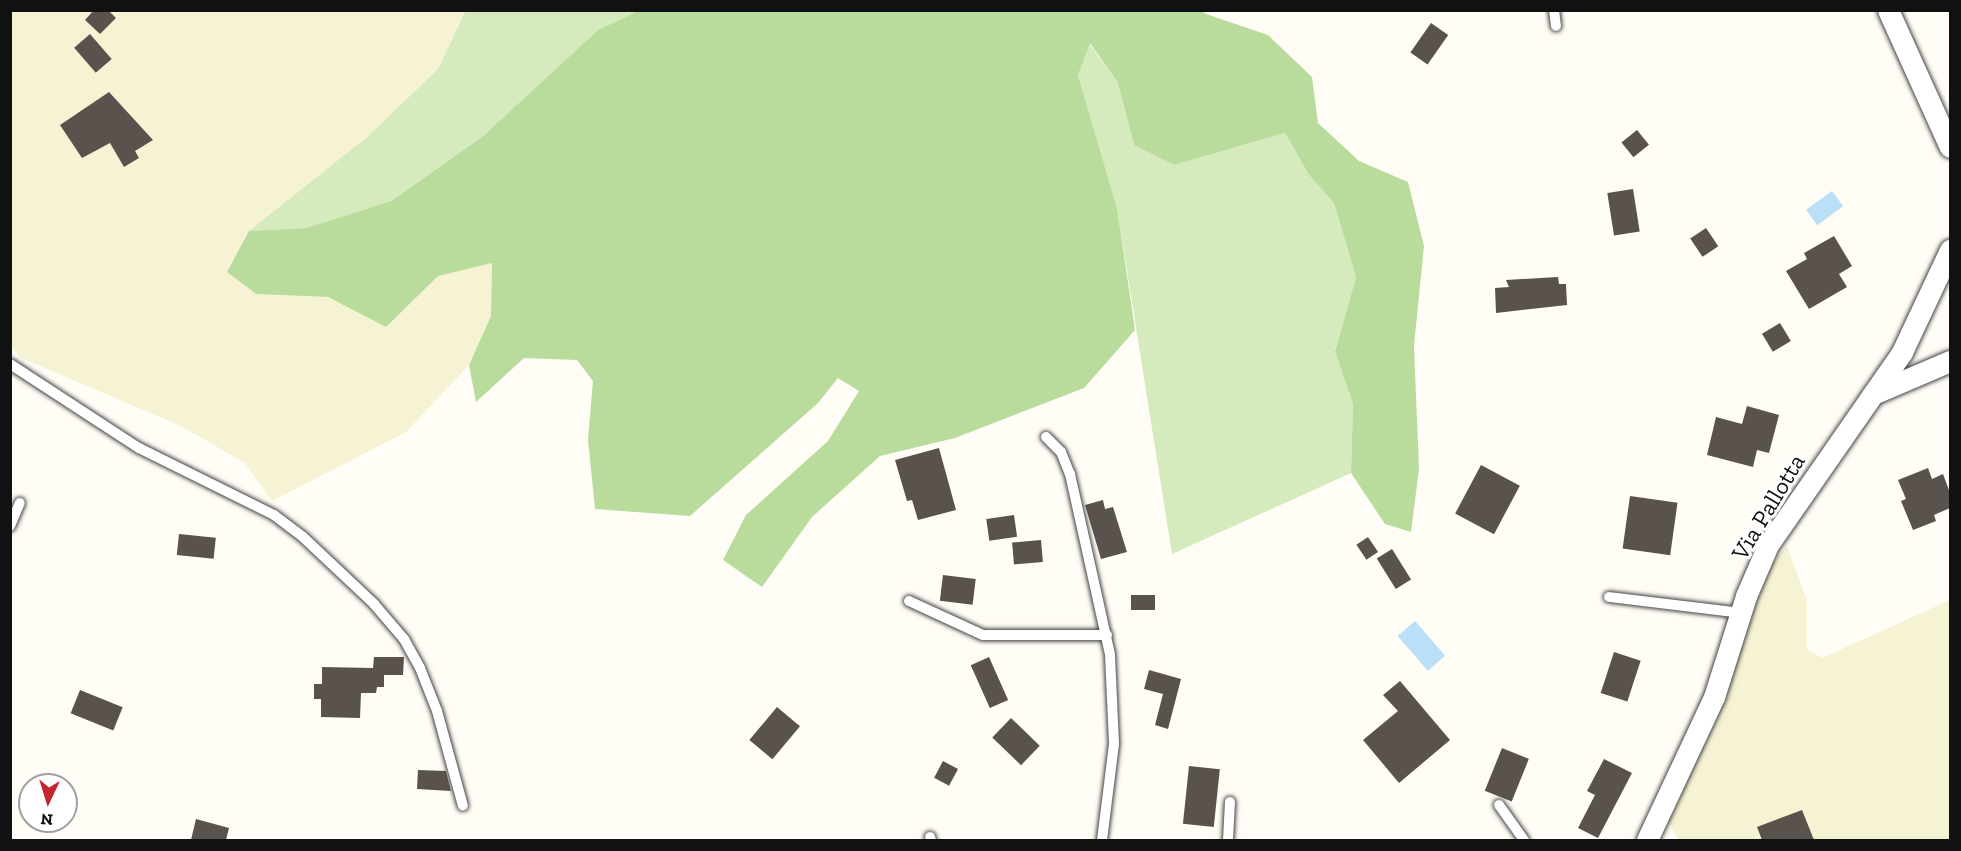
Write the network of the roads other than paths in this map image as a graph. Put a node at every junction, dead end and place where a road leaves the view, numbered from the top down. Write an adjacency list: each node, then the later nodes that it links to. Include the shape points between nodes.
1 (1554, 10): 3 (lane)
2 (1888, 10): 4 (street)
3 (1556, 26)
4 (1950, 147)
5 (1950, 250): 8 (street, Via Pallotta, via 1916,328)
6 (1950, 361): 8 (street)
7 (10, 364): 18 (lane, via 139,448 274,515 366,596 397,630 420,668 440,720)
8 (1873, 394): 14 (street, Via Pallotta, via 1774,535)
9 (1046, 437): 15 (lane, via 1067,465)
10 (20, 503): 11 (lane)
11 (10, 526)
12 (1609, 597): 14 (lane)
13 (909, 602): 15 (lane, via 983,635)
14 (1741, 613): 22 (street, Via Pallotta, via 1714,697)
15 (1107, 635): 19 (lane, via 1114,744)
16 (1230, 802): 20 (lane)
17 (1499, 805): 21 (lane)
18 (463, 806)
19 (1102, 840)
20 (1228, 840)
21 (1524, 840)
22 (1647, 840)

